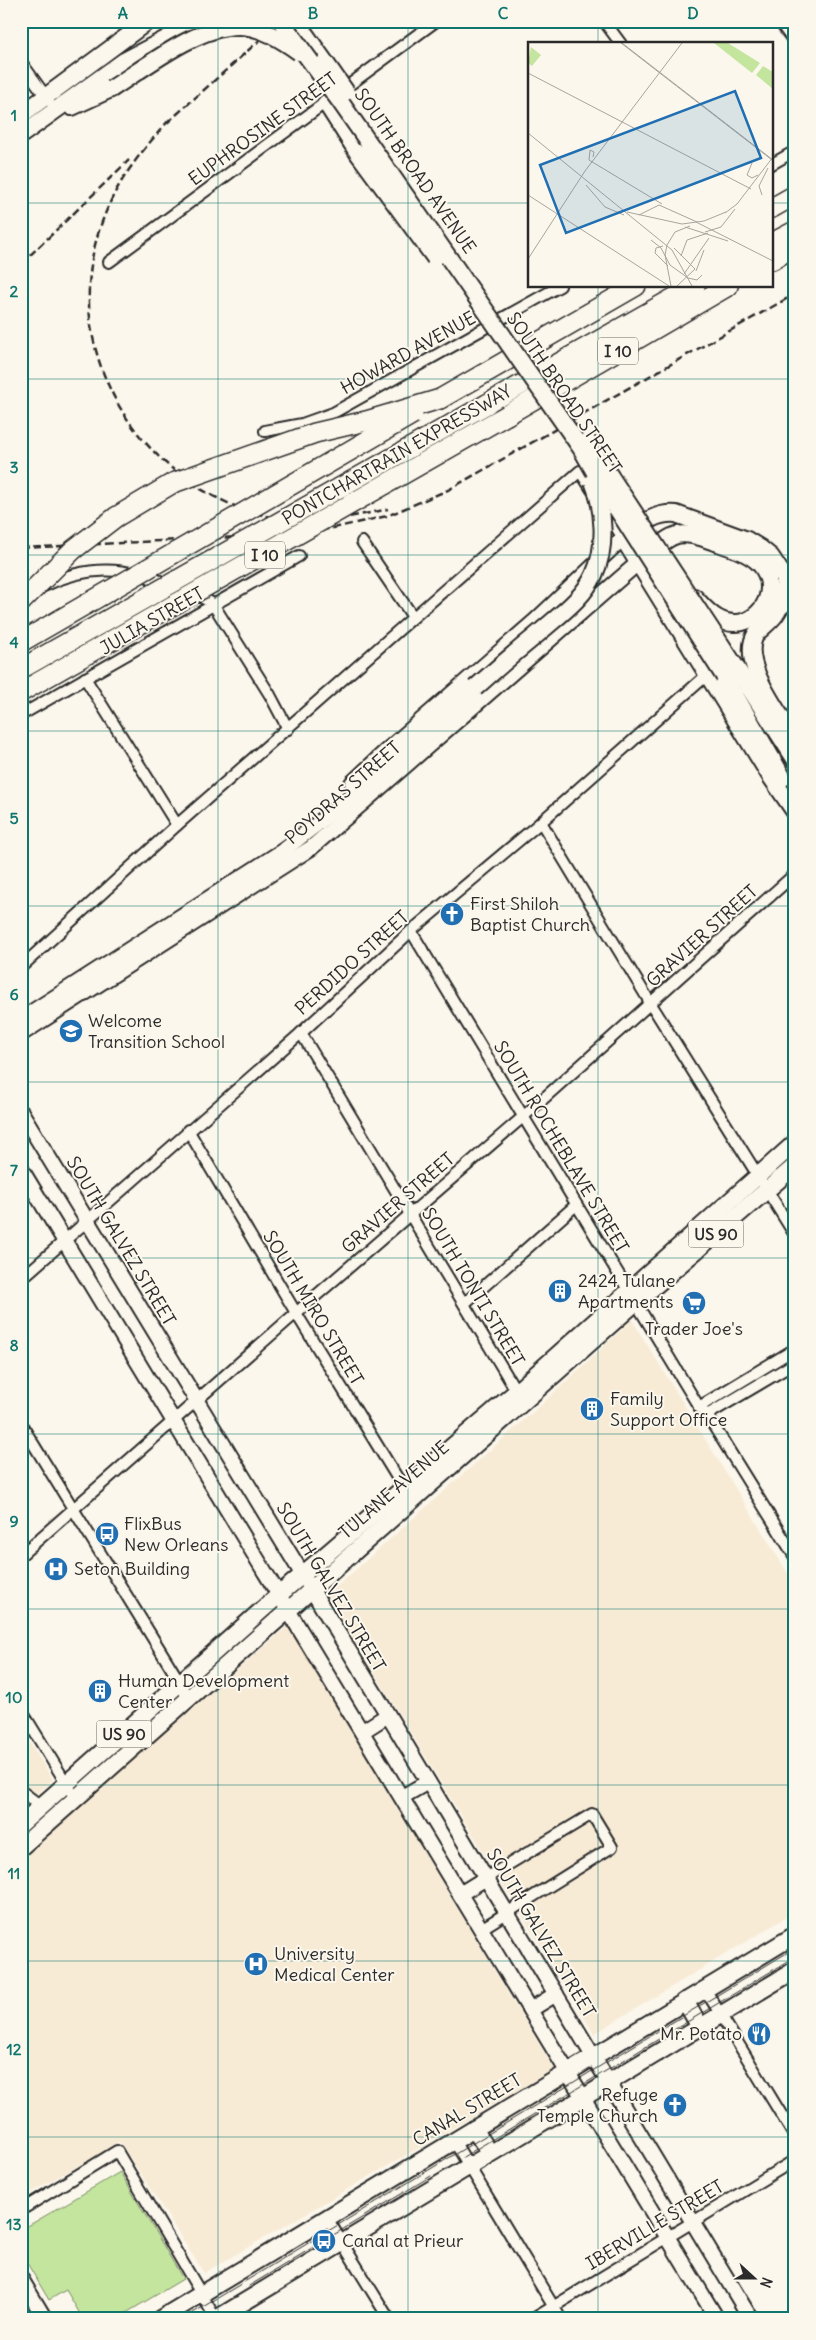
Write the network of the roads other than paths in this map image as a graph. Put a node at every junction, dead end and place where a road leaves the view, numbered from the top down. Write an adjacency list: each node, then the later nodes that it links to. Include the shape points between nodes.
1 (148, 21): 17 (main road)
2 (200, 21): 17 (main road, via 124,61)
3 (281, 21): 12 (main road, SOUTH BROAD STREET, bridge)
4 (296, 21): 14 (main road, SOUTH BROAD STREET)
5 (306, 21): 14 (main road)
6 (436, 21): 15 (street, EUPHROSINE STREET)
7 (604, 21): 10 (street)
8 (779, 21): 11 (street)
9 (303, 40): 15 (street, SOUTH BROAD AVENUE)
10 (620, 42)
11 (795, 43)
12 (308, 59): 17 (main road, bridge, via 260,30 242,26 226,28 187,42 111,89 74,107); 34 (main road, SOUTH BROAD STREET, bridge)
13 (21, 62): 17 (street)
14 (325, 62): 43 (main road, SOUTH BROAD STREET, bridge, via 612,477)
15 (340, 92): 16 (street, EUPHROSINE STREET); 33 (street, SOUTH BROAD AVENUE)
16 (326, 103): 28 (street, EUPHROSINE STREET); 34 (main road, bridge, via 358,153 479,317)
17 (54, 104): 18 (main road); 19 (main road)
18 (21, 114)
19 (21, 134)
20 (795, 151): 21 (street)
21 (774, 163)
22 (795, 195): 23 (highway)
23 (774, 207)
24 (795, 231): 25 (highway)
25 (774, 242)
26 (795, 246): 27 (highway)
27 (774, 259)
28 (109, 262)
29 (557, 288): 33 (street, HOWARD AVENUE)
30 (633, 288): 35 (highway, PONTCHARTRAIN EXPRESSWAY / I 10)
31 (691, 288): 51 (highway, PONTCHARTRAIN EXPRESSWAY, bridge)
32 (725, 288): 56 (highway, I 10, bridge, via 507,416)
33 (499, 321): 36 (street, HOWARD AVENUE, via 333,413 302,424)
34 (528, 372): 37 (main road, SOUTH BROAD STREET, bridge)
35 (440, 399): 46 (highway, I 10, bridge, via 315,433 173,483 116,517 73,550); 50 (highway, PONTCHARTRAIN EXPRESSWAY, bridge)
36 (265, 431)
37 (580, 448): 52 (main road, SOUTH BROAD STREET, bridge, via 605,490); 55 (main road, bridge, via 596,490 603,526 595,573 566,609)
38 (624, 538): 41 (main road); 42 (main road, via 652,517 676,514 747,540 771,557); 49 (street, SOUTH BROAD STREET, via 580,472); 65 (street, via 385,752)
39 (362, 542): 49 (street)
40 (299, 556): 47 (street, JULIA STREET)
41 (639, 562): 43 (main road, bridge, via 672,535 689,534 753,558 768,578 770,588 765,605 752,618 734,623 718,619 708,612); 53 (main road); 72 (street, POYDRAS STREET, via 311,848)
42 (790, 582): 48 (main road)
43 (684, 587): 52 (main road, SOUTH BROAD STREET, bridge)
44 (21, 598): 47 (street, via 60,579 84,572 118,570 155,578)
45 (795, 598): 48 (street)
46 (21, 602)
47 (213, 604): 54 (street, JULIA STREET); 58 (street)
48 (775, 616): 59 (main road, via 755,636 752,655 759,680)
49 (413, 617): 58 (street)
50 (21, 642)
51 (21, 669)
52 (731, 672): 60 (main road, SOUTH BROAD STREET); 61 (main road, SOUTH BROAD STREET)
53 (708, 674): 62 (main road); 63 (street, PERDIDO STREET)
54 (84, 678): 57 (street, JULIA STREET); 64 (street)
55 (475, 688): 65 (street)
56 (21, 692)
57 (21, 715)
58 (288, 728): 64 (street)
59 (795, 739)
60 (795, 759)
61 (795, 799)
62 (795, 812)
63 (541, 822): 67 (street, PERDIDO STREET); 69 (street)
64 (177, 825): 68 (street)
65 (284, 850): 70 (street, POYDRAS STREET)
66 (795, 874): 69 (street, GRAVIER STREET)
67 (411, 931): 71 (street, PERDIDO STREET); 74 (street, SOUTH ROCHEBLAVE STREET)
68 (21, 967)
69 (650, 1004): 74 (street, GRAVIER STREET); 79 (street)
70 (21, 1019)
71 (301, 1033): 75 (street, PERDIDO STREET); 82 (street, SOUTH TONTI STREET)
72 (21, 1034)
73 (22, 1115): 83 (street, SOUTH GALVEZ STREET)
74 (524, 1116): 81 (street, SOUTH ROCHEBLAVE STREET); 82 (street, GRAVIER STREET)
75 (188, 1130): 83 (street, PERDIDO STREET); 89 (street, SOUTH MIRO STREET)
76 (795, 1143): 79 (main road, TULANE AVENUE / US 90)
77 (795, 1166): 80 (main road, TULANE AVENUE / US 90)
78 (21, 1169): 85 (street)
79 (758, 1176): 80 (street); 87 (main road, TULANE AVENUE / US 90)
80 (767, 1190): 84 (street); 87 (main road, TULANE AVENUE / US 90)
81 (576, 1205): 87 (street, SOUTH ROCHEBLAVE STREET); 88 (street)
82 (411, 1214): 88 (street, SOUTH TONTI STREET); 89 (street, GRAVIER STREET)
83 (88, 1221): 85 (street, PERDIDO STREET); 93 (street, SOUTH GALVEZ STREET)
84 (795, 1235)
85 (65, 1241): 86 (street, PERDIDO STREET); 96 (street)
86 (21, 1279)
87 (632, 1296): 92 (main road, TULANE AVENUE / US 90); 94 (street, SOUTH ROCHEBLAVE STREET)
88 (465, 1303): 92 (street, SOUTH TONTI STREET)
89 (296, 1313): 93 (street, GRAVIER STREET); 98 (street, SOUTH MIRO STREET)
90 (795, 1349): 94 (street)
91 (795, 1363): 95 (street)
92 (520, 1397): 98 (main road, TULANE AVENUE / US 90)
93 (196, 1401): 96 (street, GRAVIER STREET); 102 (street, SOUTH GALVEZ STREET)
94 (699, 1407): 95 (street, SOUTH ROCHEBLAVE STREET)
95 (707, 1416): 101 (street, SOUTH ROCHEBLAVE STREET)
96 (174, 1421): 99 (street, GRAVIER STREET); 104 (street)
97 (21, 1424): 99 (street)
98 (408, 1494): 102 (main road, TULANE AVENUE / US 90); 103 (main road, TULANE AVENUE / US 90)
99 (73, 1510): 100 (street, GRAVIER STREET); 106 (street)
100 (21, 1555)
101 (795, 1557)
102 (303, 1574): 103 (street, SOUTH GALVEZ STREET); 104 (main road, TULANE AVENUE / US 90)
103 (311, 1590): 105 (main road, TULANE AVENUE / US 90); 109 (street, SOUTH GALVEZ STREET)
104 (280, 1594): 105 (street); 106 (main road, TULANE AVENUE / US 90)
105 (289, 1609): 107 (main road, TULANE AVENUE / US 90); 110 (street)
106 (181, 1684): 107 (street); 112 (main road, TULANE AVENUE / US 90)
107 (188, 1700): 115 (main road, TULANE AVENUE / US 90)
108 (21, 1710): 112 (street)
109 (388, 1715): 110 (street); 111 (street, SOUTH GALVEZ STREET)
110 (363, 1731): 114 (street)
111 (428, 1782): 114 (street); 119 (street, SOUTH GALVEZ STREET)
112 (66, 1784): 115 (street); 116 (main road, TULANE AVENUE / US 90)
113 (21, 1791): 116 (street)
114 (402, 1796): 120 (street)
115 (76, 1799): 118 (main road, TULANE AVENUE / US 90)
116 (41, 1806): 117 (main road, TULANE AVENUE / US 90)
117 (21, 1824)
118 (21, 1847)
119 (486, 1878): 120 (street); 121 (street, SOUTH GALVEZ STREET); 121 (street, via 592,1814 602,1830 612,1847)
120 (460, 1894): 122 (street)
121 (508, 1914): 122 (street); 126 (street, SOUTH GALVEZ STREET)
122 (481, 1929): 128 (street)
123 (795, 1935): 125 (main road, CANAL STREET)
124 (795, 1970): 129 (main road)
125 (705, 1989): 127 (main road, CANAL STREET); 129 (street)
126 (556, 1994): 128 (street); 131 (street, SOUTH GALVEZ STREET)
127 (685, 2001): 130 (main road); 131 (main road, CANAL STREET)
128 (530, 2010): 132 (street)
129 (720, 2015): 130 (main road); 136 (street)
130 (700, 2027): 133 (main road)
131 (594, 2057): 132 (main road, CANAL STREET); 133 (street, SOUTH GALVEZ STREET)
132 (568, 2072): 134 (street); 135 (main road, CANAL STREET)
133 (608, 2082): 134 (main road); 143 (street, SOUTH GALVEZ STREET)
134 (582, 2097): 138 (main road); 144 (street)
135 (474, 2129): 137 (main road, CANAL STREET); 138 (main road)
136 (795, 2137)
137 (454, 2141): 140 (street); 142 (main road, CANAL STREET)
138 (490, 2153): 140 (main road)
139 (795, 2160): 143 (street, IBERVILLE STREET)
140 (470, 2166): 145 (main road); 148 (street)
141 (21, 2210): 147 (street, via 117,2151)
142 (327, 2218): 145 (street); 147 (main road, CANAL STREET)
143 (692, 2222): 144 (street, IBERVILLE STREET); 156 (street, SOUTH GALVEZ STREET)
144 (668, 2237): 148 (street, IBERVILLE STREET); 155 (street)
145 (342, 2243): 151 (main road); 152 (street)
146 (21, 2279): 149 (street)
147 (201, 2294): 150 (main road, CANAL STREET); 151 (street)
148 (553, 2306): 153 (street, IBERVILLE STREET); 154 (street)
149 (45, 2319)
150 (160, 2319)
151 (216, 2319)
152 (389, 2319)
153 (533, 2319)
154 (561, 2319)
155 (717, 2319)
156 (751, 2319)

